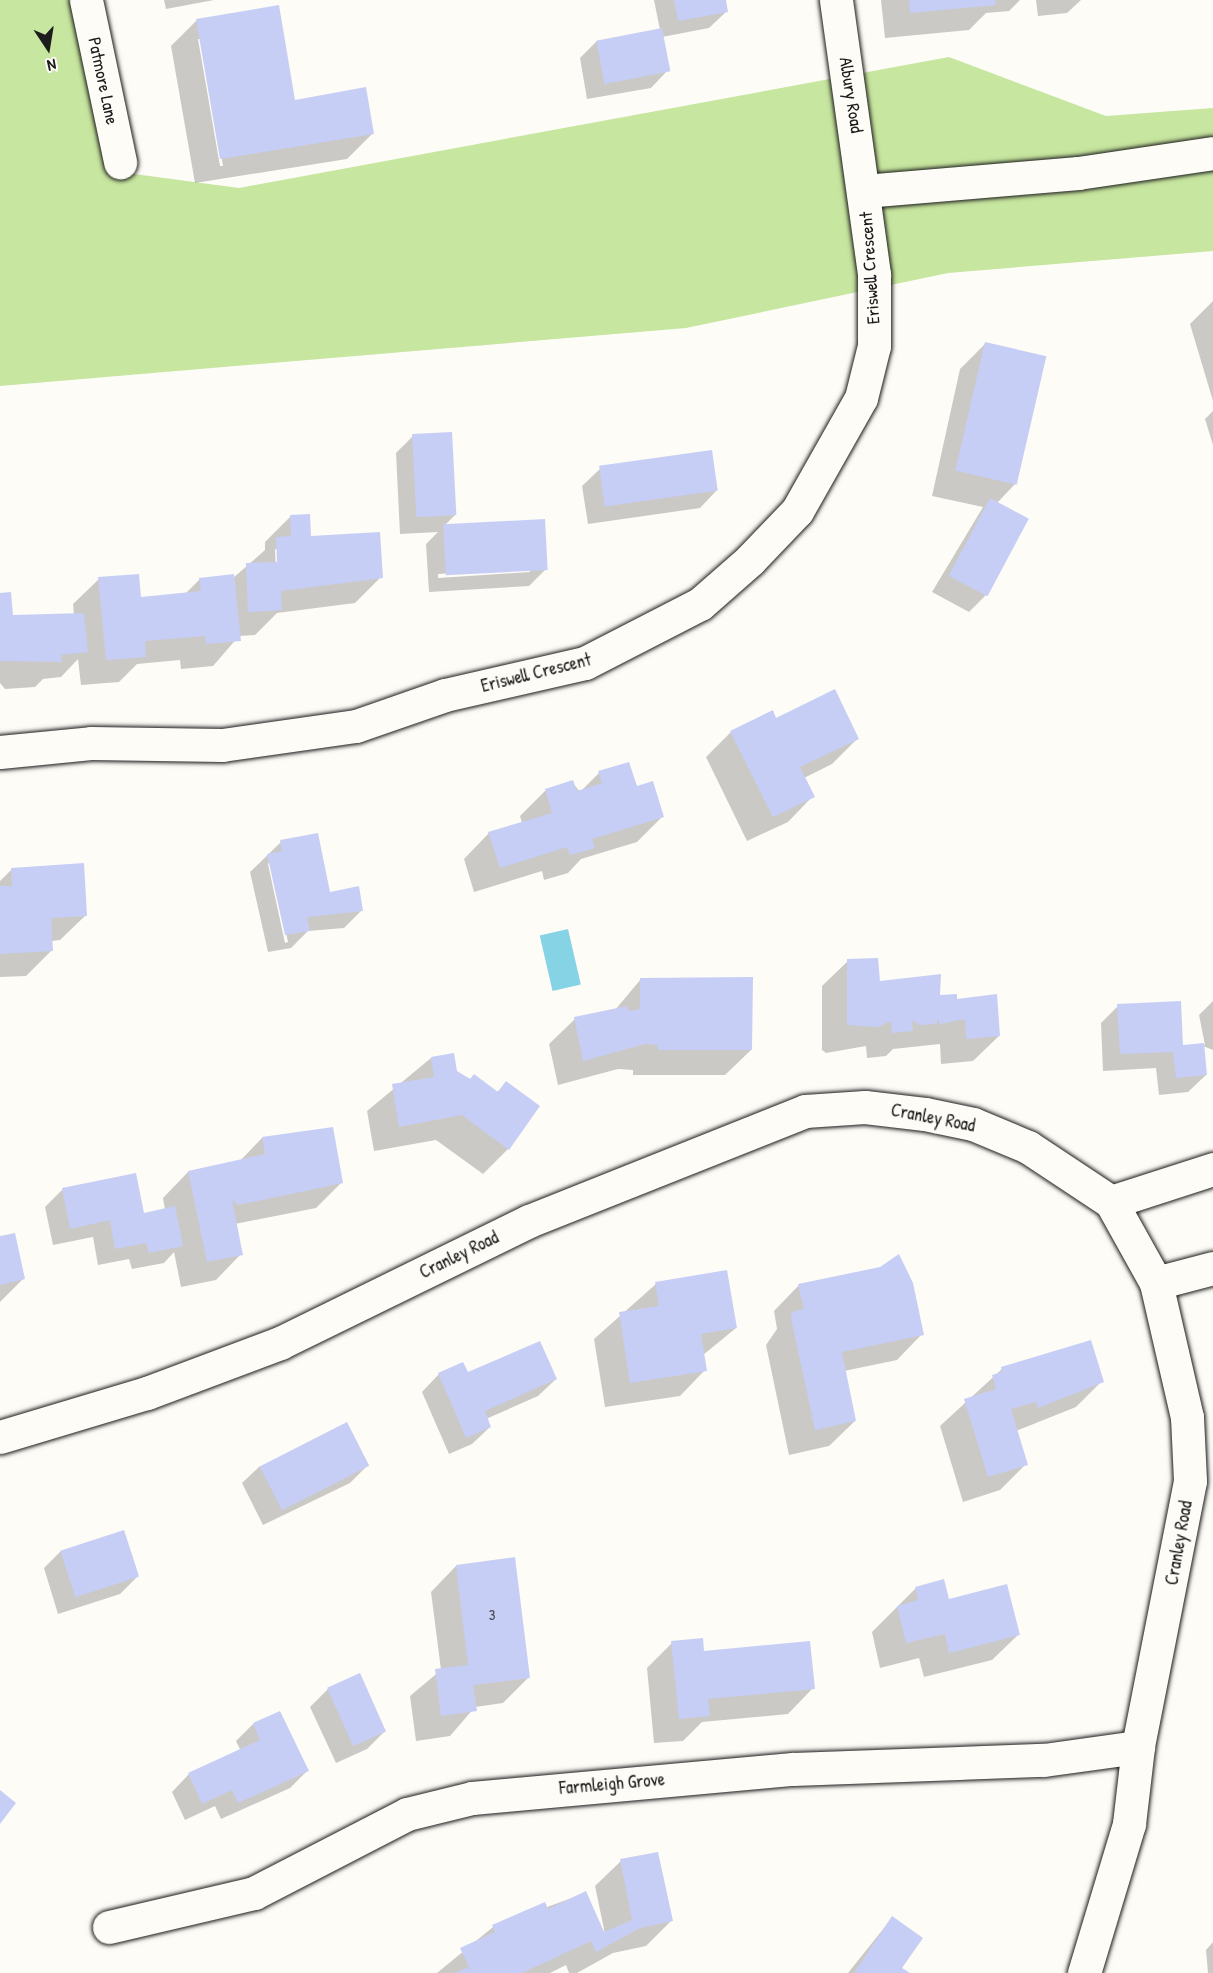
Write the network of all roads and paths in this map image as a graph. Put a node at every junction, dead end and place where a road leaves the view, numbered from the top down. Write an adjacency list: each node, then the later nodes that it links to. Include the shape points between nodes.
1 (86, 0): 4 (street, Patmore Lane)
2 (836, 0): 5 (street, Albury Road)
3 (1213, 153): 5 (street, via 1078,173)
4 (120, 162)
5 (864, 190): 6 (street, Eriswell Crescent, via 874,274 874,346 861,398 797,511 700,604 585,663 445,695 356,726 222,745 91,743)
6 (0, 752)
7 (1213, 1169): 8 (street)
8 (1111, 1202): 10 (street, Cranley Road); 11 (street, Cranley Road, via 1028,1147 973,1124 865,1107 805,1111 530,1221 258,1352)
9 (1213, 1268): 10 (street)
10 (1156, 1283): 12 (street, Cranley Road, via 1178,1359 1190,1481)
11 (0, 1437)
12 (1138, 1747): 13 (street, Farmleigh Grove, via 1044,1760 793,1769 472,1798 407,1814 254,1893); 14 (street, Cranley Road, via 1129,1824)
13 (109, 1927)
14 (1084, 1973)

